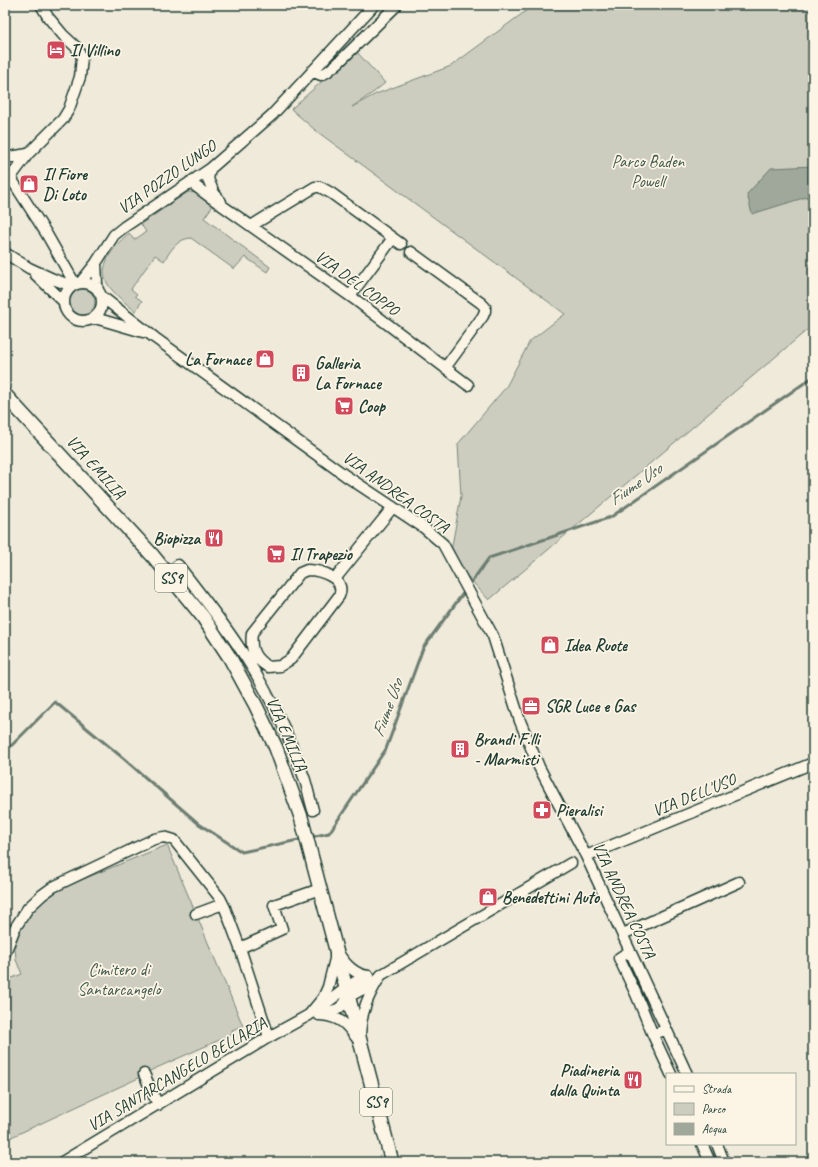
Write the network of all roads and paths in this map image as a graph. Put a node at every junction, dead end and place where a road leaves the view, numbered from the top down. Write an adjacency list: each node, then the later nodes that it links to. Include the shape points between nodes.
1 (41, 5): 5 (street, via 82,57 80,77 69,109 63,119)
2 (374, 5): 4 (street, VIA POZZO LUNGO)
3 (398, 5): 4 (street, via 327,72 321,75)
4 (312, 71): 8 (street, VIA POZZO LUNGO, via 272,115)
5 (28, 154): 6 (street); 9 (street)
6 (5, 156)
7 (5, 169): 9 (street)
8 (210, 169): 10 (street, VIA POZZO LUNGO); 11 (street, VIA DEL COPPO, via 208,180)
9 (11, 177): 17 (street)
10 (190, 182): 11 (street, VIA DEL COPPO); 15 (street, VIA POZZO LUNGO, via 124,226 114,235)
11 (226, 208): 12 (street, VIA DEL COPPO)
12 (251, 226): 19 (street, VIA DEL COPPO); 19 (street, via 315,186 320,186 331,193 397,241)
13 (411, 252): 23 (street, via 485,307 483,316)
14 (5, 253): 16 (street)
15 (96, 263): 17 (street, VIA POZZO LUNGO); 18 (street, via 96,282)
16 (29, 268): 17 (street, via 53,279); 20 (street)
17 (76, 284): 18 (street, via 90,284); 20 (street, via 67,290)
18 (100, 293): 21 (street, via 101,308); 22 (street, VIA ANDREA COSTA)
19 (350, 296): 23 (street, VIA DEL COPPO)
20 (63, 301): 21 (street, via 66,313 76,321 83,322)
21 (95, 318): 22 (street, VIA ANDREA COSTA)
22 (150, 334): 26 (street, VIA ANDREA COSTA)
23 (445, 368): 24 (street, VIA DEL COPPO)
24 (468, 385)
25 (5, 395): 27 (main road, VIA EMILIA / SS9)
26 (393, 507): 28 (street); 31 (street, VIA ANDREA COSTA, via 443,544 493,636 520,721 539,767)
27 (168, 574): 30 (street, via 178,565 220,619 246,658 283,727 306,782); 33 (main road, VIA EMILIA / SS9, via 203,617 230,658 256,706 276,748 301,817)
28 (336, 580): 28 (street, via 316,570 300,573 252,633 251,644 257,659 268,667 280,666 291,659 340,596 341,590)
29 (813, 763): 31 (street, VIA DELL'USO)
30 (313, 810)
31 (586, 856): 37 (street, VIA ANDREA COSTA)
32 (571, 863): 43 (street, VIA SANTARCANGELO BELLARIA)
33 (318, 882): 38 (street, via 274,905 282,929); 39 (main road, VIA EMILIA / SS9)
34 (739, 882): 37 (street)
35 (224, 906): 36 (street); 38 (street); 41 (street, via 174,840 154,838 53,887 42,895 28,908 15,928)
36 (196, 914)
37 (623, 934): 40 (street, VIA ANDREA COSTA)
38 (240, 948): 48 (street)
39 (335, 949): 42 (street, via 350,968); 44 (main road, VIA EMILIA / SS9); 45 (street, VIA SANTARCANGELO BELLARIA, via 328,987)
40 (630, 951): 46 (street, VIA ANDREA COSTA); 47 (street, via 619,958)
41 (5, 953)
42 (367, 976): 43 (street, VIA SANTARCANGELO BELLARIA); 44 (street, VIA SANTARCANGELO BELLARIA, via 357,980)
43 (379, 978): 44 (street, VIA SANTARCANGELO BELLARIA); 49 (street, via 366,1003)
44 (347, 993): 45 (street, VIA SANTARCANGELO BELLARIA, via 344,1004 338,1009); 49 (main road, VIA EMILIA / SS9)
45 (314, 1013): 48 (street, VIA SANTARCANGELO BELLARIA); 49 (street, via 338,1018)
46 (666, 1029): 47 (street); 51 (street, VIA ANDREA COSTA)
47 (653, 1035): 50 (street)
48 (269, 1037): 53 (street, VIA SANTARCANGELO BELLARIA)
49 (360, 1042): 57 (main road, VIA EMILIA / SS9)
50 (671, 1073)
51 (687, 1073)
52 (144, 1074): 53 (street)
53 (158, 1105): 56 (street, VIA SANTARCANGELO BELLARIA)
54 (702, 1145): 58 (street)
55 (717, 1145): 59 (street)
56 (62, 1162)
57 (392, 1162)
58 (710, 1162)
59 (724, 1162)

